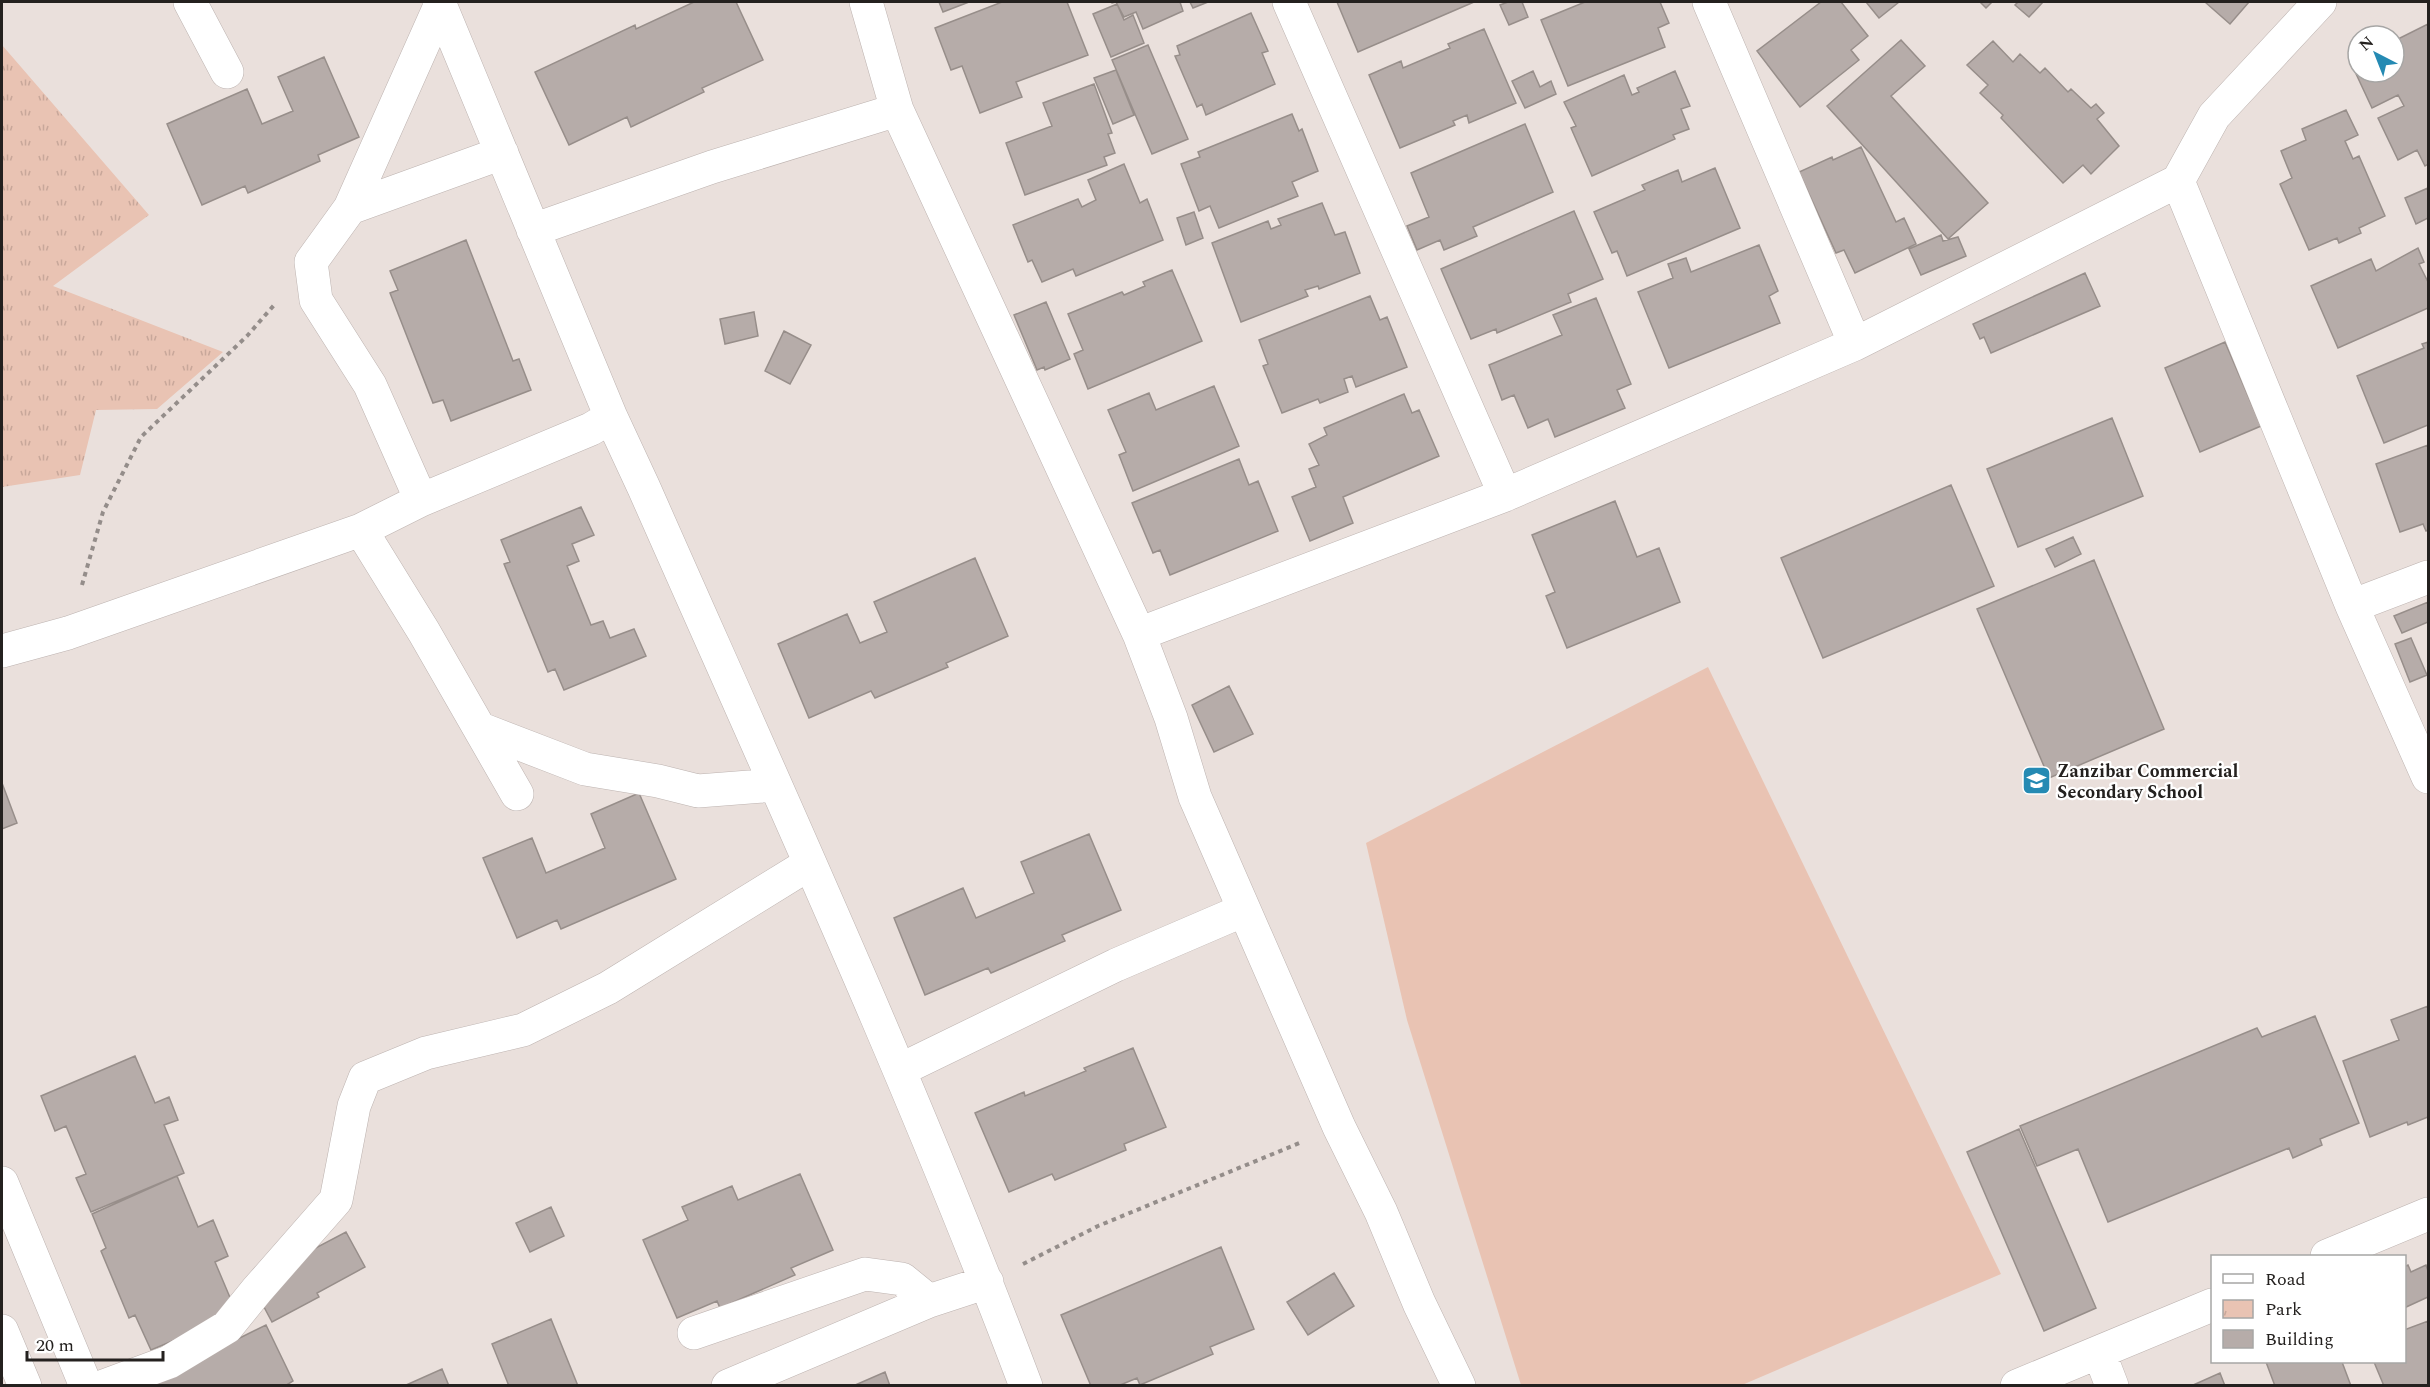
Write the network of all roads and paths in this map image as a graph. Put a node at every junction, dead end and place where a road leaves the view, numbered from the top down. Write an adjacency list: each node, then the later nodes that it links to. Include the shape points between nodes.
1 (190, 2): 7 (street)
2 (866, 2): 8 (street)
3 (1289, 2): 16 (street)
4 (1709, 2): 14 (street)
5 (2320, 2): 10 (street, via 2214,116)
6 (440, 4): 9 (street); 11 (street)
7 (227, 72)
8 (897, 110): 12 (street, via 733,160); 22 (street)
9 (502, 153): 11 (street); 12 (street)
10 (2178, 181): 14 (street); 20 (street)
11 (350, 208): 13 (street)
12 (533, 230): 15 (street)
13 (311, 262): 17 (street, via 316,300 370,385); 21 (path, via 247,336 141,437 103,512)
14 (1856, 344): 16 (street)
15 (611, 417): 17 (street); 26 (street)
16 (1505, 495): 22 (street)
17 (421, 500): 18 (street)
18 (361, 530): 21 (street); 24 (street)
19 (2428, 577): 20 (street)
20 (2352, 606): 25 (street)
21 (68, 633): 23 (street)
22 (1139, 634): 29 (street, via 1195,797)
23 (2, 651)
24 (481, 729): 26 (street, via 585,769 698,791); 27 (street)
25 (2428, 777)
26 (775, 785): 28 (street)
27 (518, 794)
28 (809, 864): 30 (street); 44 (street, via 608,988 523,1030 426,1053 364,1078 354,1106 336,1200 227,1327 169,1362)
29 (1244, 910): 30 (street, via 1116,965); 31 (street)
30 (900, 1070): 36 (street)
31 (1339, 1127): 36 (path, via 1098,1226); 47 (street)
32 (2, 1183): 34 (street)
33 (2428, 1214): 35 (street)
34 (14, 1243): 43 (street)
35 (2332, 1255)
36 (987, 1282): 37 (street); 46 (street)
37 (929, 1300): 40 (street, via 902,1279 865,1274); 45 (street)
38 (2211, 1305): 41 (street)
39 (2, 1331): 42 (street)
40 (694, 1333)
41 (2099, 1352): 48 (street); 49 (street)
42 (25, 1386)
43 (86, 1386)
44 (104, 1386)
45 (728, 1386)
46 (1026, 1386)
47 (1459, 1386)
48 (2017, 1386)
49 (2112, 1386)

